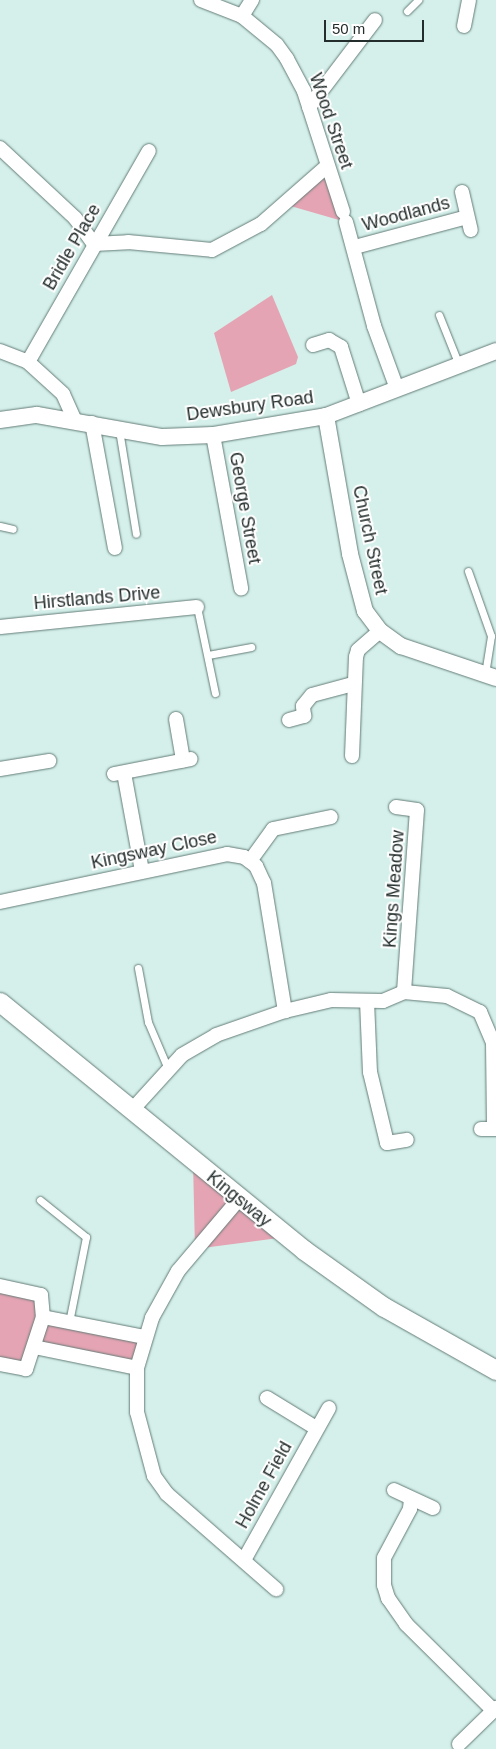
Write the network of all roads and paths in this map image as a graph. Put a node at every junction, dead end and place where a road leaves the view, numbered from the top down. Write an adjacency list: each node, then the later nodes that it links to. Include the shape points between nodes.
1 (201, 0): 6 (street, Wood Street)
2 (252, 0): 6 (street)
3 (418, 0): 5 (lane)
4 (469, 0): 8 (street)
5 (407, 11)
6 (242, 16): 9 (street, Wood Street, via 282,52 296,74)
7 (374, 20): 9 (street)
8 (464, 26)
9 (309, 107): 12 (street, Wood Street)
10 (0, 148): 14 (street, via 75,218)
11 (149, 151): 14 (street, Bridle Place)
12 (327, 166): 14 (street, via 287,205 261,224 212,250 128,242); 15 (street, Wood Street)
13 (462, 192): 15 (street, Woodlands, via 469,223)
14 (94, 244): 20 (street, Bridle Place)
15 (355, 247): 22 (street, Wood Street, via 374,326)
16 (439, 315): 21 (lane)
17 (313, 345): 23 (street, via 329,340 341,347)
18 (0, 351): 20 (street)
19 (496, 351): 21 (street, Dewsbury Road)
20 (28, 362): 26 (street, via 63,394)
21 (460, 366): 22 (street, Dewsbury Road)
22 (397, 389): 23 (street, Dewsbury Road)
23 (359, 404): 24 (street, Dewsbury Road)
24 (326, 416): 29 (street, Dewsbury Road); 38 (street, Church Street, via 355,579 365,611)
25 (0, 420): 26 (street, Dewsbury Road, via 37,415)
26 (75, 421): 27 (street, Dewsbury Road)
27 (92, 423): 28 (street, Dewsbury Road); 33 (street)
28 (119, 430): 29 (street, Dewsbury Road, via 162,437); 32 (lane)
29 (213, 435): 35 (street, George Street)
30 (0, 526): 31 (lane)
31 (13, 529)
32 (136, 534)
33 (115, 548)
34 (468, 571): 41 (lane, via 491,636)
35 (241, 588)
36 (197, 608): 37 (street, Hirstlands Drive); 40 (lane)
37 (0, 626)
38 (380, 632): 41 (street, Church Street, via 401,646); 42 (street, via 358,650)
39 (251, 647): 40 (lane)
40 (208, 655): 43 (lane)
41 (490, 676)
42 (353, 684): 45 (street, via 312,695 303,706 304,716); 46 (street)
43 (215, 693)
44 (176, 719): 52 (street, via 187,759 119,773)
45 (290, 720)
46 (352, 756)
47 (49, 762): 48 (street)
48 (0, 769)
49 (396, 807): 55 (street, Kings Meadow, via 417,810)
50 (331, 818): 51 (street, via 273,829)
51 (250, 861): 52 (street, Kingsway Close, via 227,854); 58 (street, via 264,883)
52 (142, 872): 53 (street, Kingsway Close)
53 (0, 902)
54 (138, 968): 59 (lane, via 148,1022)
55 (404, 992): 56 (street, via 389,999); 61 (street, via 447,996 480,1012 493,1043)
56 (367, 1001): 58 (street, via 331,1000); 62 (street, via 370,1072 387,1143)
57 (0, 1002): 60 (main road, Kingsway)
58 (284, 1011): 59 (street, via 216,1034)
59 (168, 1069): 60 (street)
60 (132, 1110): 63 (main road, Kingsway)
61 (490, 1129)
62 (407, 1140)
63 (239, 1199): 68 (street, via 178,1271); 72 (main road, Kingsway, via 384,1307)
64 (40, 1200): 67 (lane, via 86,1238)
65 (0, 1286): 66 (street, via 41,1295)
66 (43, 1317): 67 (street); 69 (street)
67 (69, 1322): 68 (street)
68 (145, 1337): 71 (street)
69 (34, 1347): 70 (street, via 26,1369); 71 (street)
70 (0, 1364)
71 (137, 1368): 79 (street, via 137,1412 154,1476 182,1510)
72 (496, 1370)
73 (267, 1398): 75 (street)
74 (329, 1408): 75 (street, Holme Field)
75 (316, 1428): 79 (street, Holme Field)
76 (394, 1490): 77 (street)
77 (411, 1499): 78 (street); 81 (street, via 410,1509 384,1558 384,1585 388,1598 406,1624)
78 (433, 1508)
79 (244, 1560): 80 (street)
80 (276, 1589)
81 (495, 1709): 82 (street)
82 (459, 1744)

